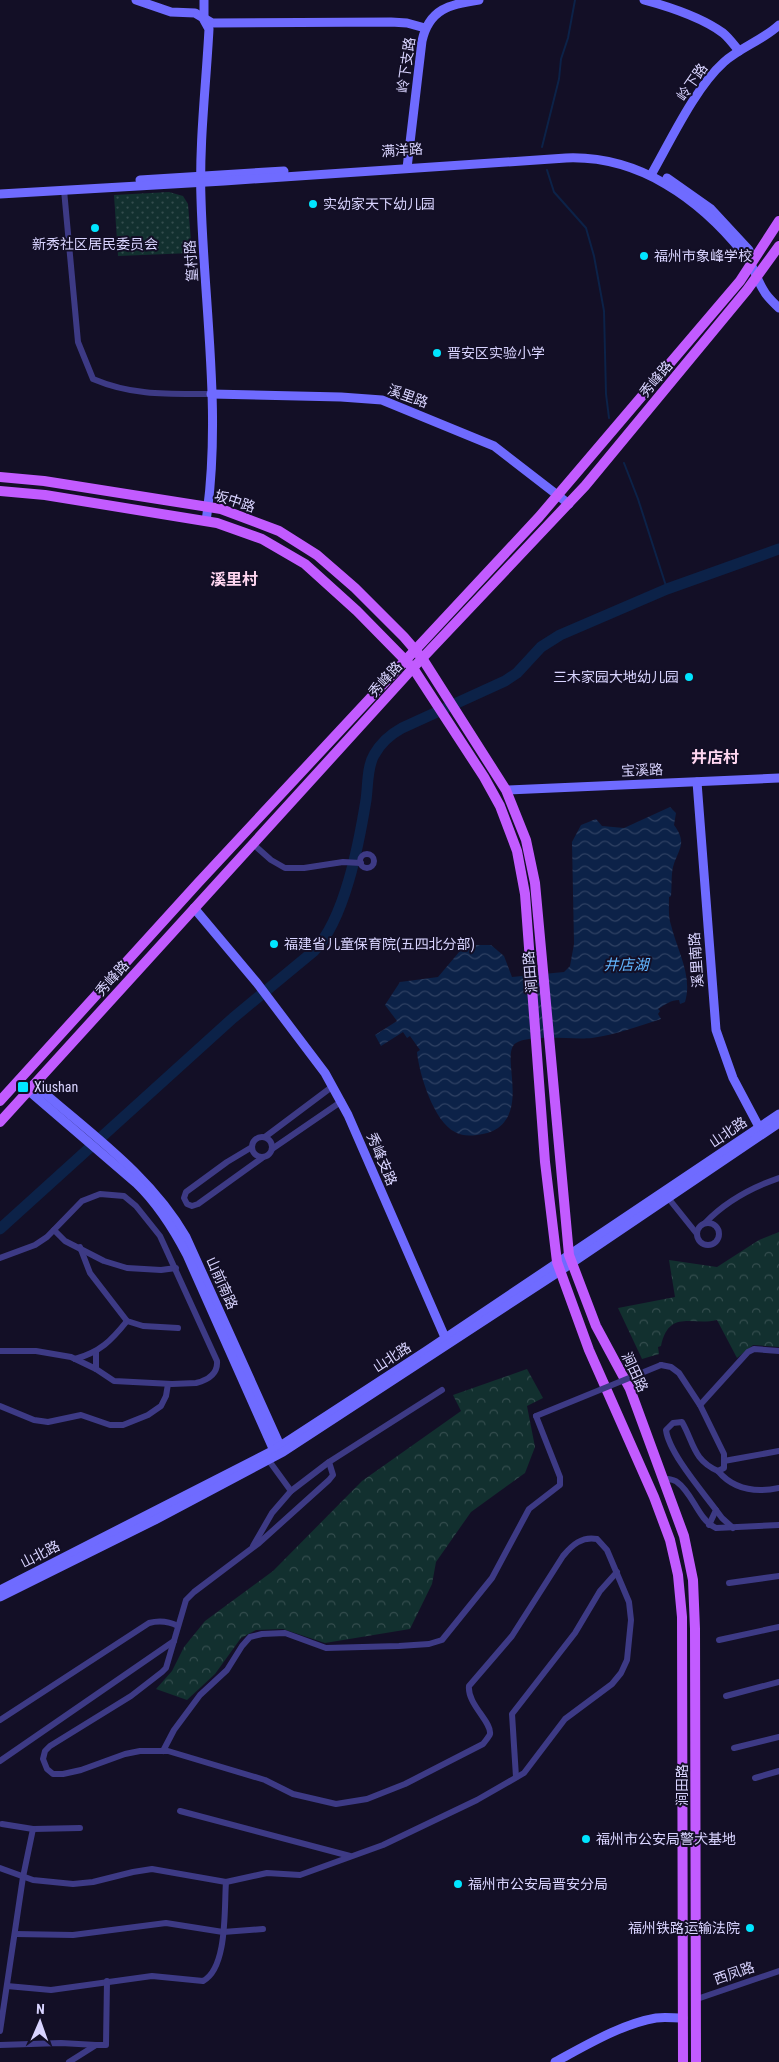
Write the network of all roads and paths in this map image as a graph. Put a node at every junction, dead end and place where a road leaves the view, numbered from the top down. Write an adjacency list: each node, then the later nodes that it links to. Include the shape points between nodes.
1 (136, 0): 5 (street, via 171,12 195,13)
2 (204, 0): 5 (street, 篁村路)
3 (478, 0): 7 (street, 岭下支路, via 446,8 432,18)
4 (644, 0): 8 (street, via 714,28)
5 (204, 20): 7 (street, via 216,23 391,22); 11 (street, 篁村路, via 209,29)
6 (779, 25): 8 (street, 岭下路)
7 (426, 28): 9 (street, 岭下支路)
8 (739, 50): 10 (street, 岭下路, via 706,83)
9 (407, 166): 10 (street, 满洋路, via 581,158 620,163); 11 (street, 满洋路)
10 (652, 173): 17 (street, 满洋路, via 682,187 711,209)
11 (201, 179): 12 (street, 满洋路); 13 (street, 满洋路); 21 (street, 篁村路)
12 (0, 188)
13 (64, 190): 14 (street, 满洋路); 21 (street, via 78,342 93,379 135,393)
14 (0, 194)
15 (779, 221): 17 (main road)
16 (779, 246): 18 (main road, 秀峰路)
17 (754, 262): 18 (street); 24 (main road)
18 (759, 274): 19 (street); 20 (street, via 765,294); 25 (main road, 秀峰路)
19 (779, 301)
20 (779, 308)
21 (211, 394): 24 (street, 溪里路, via 382,400 494,446); 26 (street, 篁村路)
22 (0, 476): 26 (main road, 坂中路)
23 (0, 491): 27 (main road, 坂中路, via 45,495)
24 (558, 496): 25 (street, 溪里路); 28 (main road)
25 (569, 504): 28 (main road, 秀峰路)
26 (208, 506): 27 (street, 篁村路); 28 (main road, 坂中路, via 266,526 313,552 355,588)
27 (206, 521): 29 (main road, 坂中路, via 252,535 299,559)
28 (419, 654): 29 (main road, 秀峰路); 32 (main road, 涧田路)
29 (410, 664): 33 (main road, 秀峰路); 38 (main road, 秀峰路, via 198,883); 56 (main road, 涧田路, via 493,792 519,859 525,894 545,1162)
30 (779, 778): 31 (street, 宝溪路)
31 (696, 782): 32 (street, 宝溪路); 43 (street, 溪里南路, via 716,1030 733,1078)
32 (506, 790): 55 (main road, 涧田路, via 523,829 535,877)
33 (253, 844): 34 (street, via 285,868); 35 (main road, 秀峰路)
34 (360, 863)
35 (194, 908): 36 (street, 秀峰支路, via 268,997); 37 (main road, 秀峰路)
36 (333, 1086): 39 (street, 秀峰支路); 44 (street)
37 (32, 1087): 41 (main road, 秀峰路); 71 (street, 山前南路, via 155,1194 183,1232)
38 (0, 1101)
39 (342, 1101): 46 (street); 60 (street, 秀峰支路)
40 (779, 1114): 43 (street, 山北路)
41 (0, 1122)
42 (779, 1123): 49 (street, 山北路)
43 (759, 1127): 55 (street, 山北路)
44 (265, 1137): 45 (street, via 256,1138); 46 (street)
45 (252, 1147): 47 (street, via 254,1153); 47 (street, via 186,1192 187,1204 198,1204)
46 (272, 1149): 47 (street, via 268,1156)
47 (262, 1158)
48 (779, 1178): 50 (street, via 735,1198)
49 (669, 1199): 52 (street); 55 (street, 山北路)
50 (705, 1223): 52 (street); 52 (street, via 715,1226 719,1232 718,1239 712,1244 705,1244)
51 (54, 1230): 53 (street, via 65,1241); 54 (street, via 35,1245); 57 (street, via 82,1201 100,1194 124,1196 160,1236)
52 (697, 1234)
53 (80, 1247): 57 (street, via 104,1261 127,1268); 58 (street, via 90,1273)
54 (0, 1258)
55 (570, 1259): 56 (street, 山北路); 75 (main road, 涧田路, via 596,1326 630,1389)
56 (559, 1266): 60 (street, 山北路); 117 (main road, 涧田路, via 589,1350 654,1497 670,1540 678,1575 682,1617)
57 (176, 1268): 66 (street, via 218,1368 203,1382)
58 (127, 1321): 59 (street, via 143,1326); 63 (street, via 112,1340)
59 (178, 1328)
60 (446, 1341): 71 (street, 山北路)
61 (0, 1351): 64 (street, via 36,1351)
62 (779, 1351): 68 (street, via 754,1349 748,1352)
63 (96, 1352): 64 (street); 65 (street)
64 (75, 1359): 65 (street)
65 (96, 1369): 66 (street, via 114,1381)
66 (168, 1384): 69 (street, via 161,1406 123,1425 110,1425 81,1415 48,1422 34,1420)
67 (442, 1390): 73 (street)
68 (700, 1405): 72 (street, via 724,1454); 97 (street, bridge, via 679,1373 661,1365 536,1416 560,1477 560,1485 530,1509 492,1578 442,1640 429,1644 326,1648 285,1633 250,1637 227,1670 200,1695 174,1730)
69 (0, 1406)
70 (779, 1452): 72 (street)
71 (274, 1453): 77 (street); 86 (street, 山北路); 87 (street, 山北路)
72 (724, 1461): 74 (street, via 724,1468)
73 (329, 1462): 77 (street); 82 (street, via 333,1475 329,1480)
74 (718, 1471): 76 (street, via 732,1484 749,1490); 78 (street, via 698,1457 682,1422 673,1422 666,1430 667,1436 694,1482)
75 (662, 1478): 79 (street, via 677,1481); 116 (main road, 涧田路, via 684,1536 694,1596)
76 (779, 1488)
77 (291, 1491): 82 (street, via 272,1513)
78 (716, 1510): 79 (street); 81 (street)
79 (709, 1525): 81 (street)
80 (779, 1525): 81 (street)
81 (733, 1528)
82 (252, 1548): 88 (street, via 186,1600)
83 (617, 1572): 97 (street, via 607,1550 597,1539 584,1539 569,1548 512,1636 469,1686 468,1692 490,1728 490,1735 476,1749 405,1784 367,1798 336,1804 292,1794 265,1780); 100 (street, via 512,1714); 100 (street, via 629,1602 631,1620 627,1660 612,1684 565,1719 524,1773)
84 (779, 1576): 85 (street)
85 (729, 1583)
86 (0, 1590)
87 (0, 1597)
88 (178, 1626): 91 (street); 94 (street, via 158,1620 149,1623)
89 (779, 1627): 90 (street)
90 (719, 1640)
91 (174, 1641): 97 (street, via 162,1672 131,1696 50,1746 43,1759 53,1774 63,1774 125,1754); 98 (street)
92 (779, 1682): 93 (street)
93 (726, 1696)
94 (0, 1720)
95 (779, 1737): 96 (street)
96 (734, 1748)
97 (163, 1752)
98 (0, 1761)
99 (779, 1771): 101 (street)
100 (516, 1777): 106 (street, via 477,1800 398,1838)
101 (755, 1778)
102 (180, 1811): 106 (street)
103 (2, 1824): 105 (street)
104 (80, 1828): 105 (street)
105 (33, 1829): 108 (street)
106 (350, 1856): 109 (street, via 300,1875 267,1873)
107 (0, 1868): 108 (street)
108 (23, 1877): 109 (street, via 73,1884 152,1869); 112 (street)
109 (226, 1882): 111 (street)
110 (263, 1929): 111 (street)
111 (223, 1932): 112 (street, via 166,1923 85,1934); 114 (street, via 219,1959 212,1974 203,1981 152,1976)
112 (15, 1934): 115 (street)
113 (779, 1971): 116 (street, 西凤路)
114 (107, 1981): 115 (street, via 45,1990); 121 (street, via 106,2046)
115 (7, 1986): 118 (street)
116 (697, 1999): 125 (main road, 涧田路)
117 (683, 2018): 123 (street, via 648,2020 604,2037); 124 (main road, 涧田路)
118 (1, 2023): 119 (street)
119 (0, 2031)
120 (0, 2045): 121 (street)
121 (96, 2045): 122 (street)
122 (69, 2062)
123 (555, 2062)
124 (683, 2062)
125 (696, 2062)

